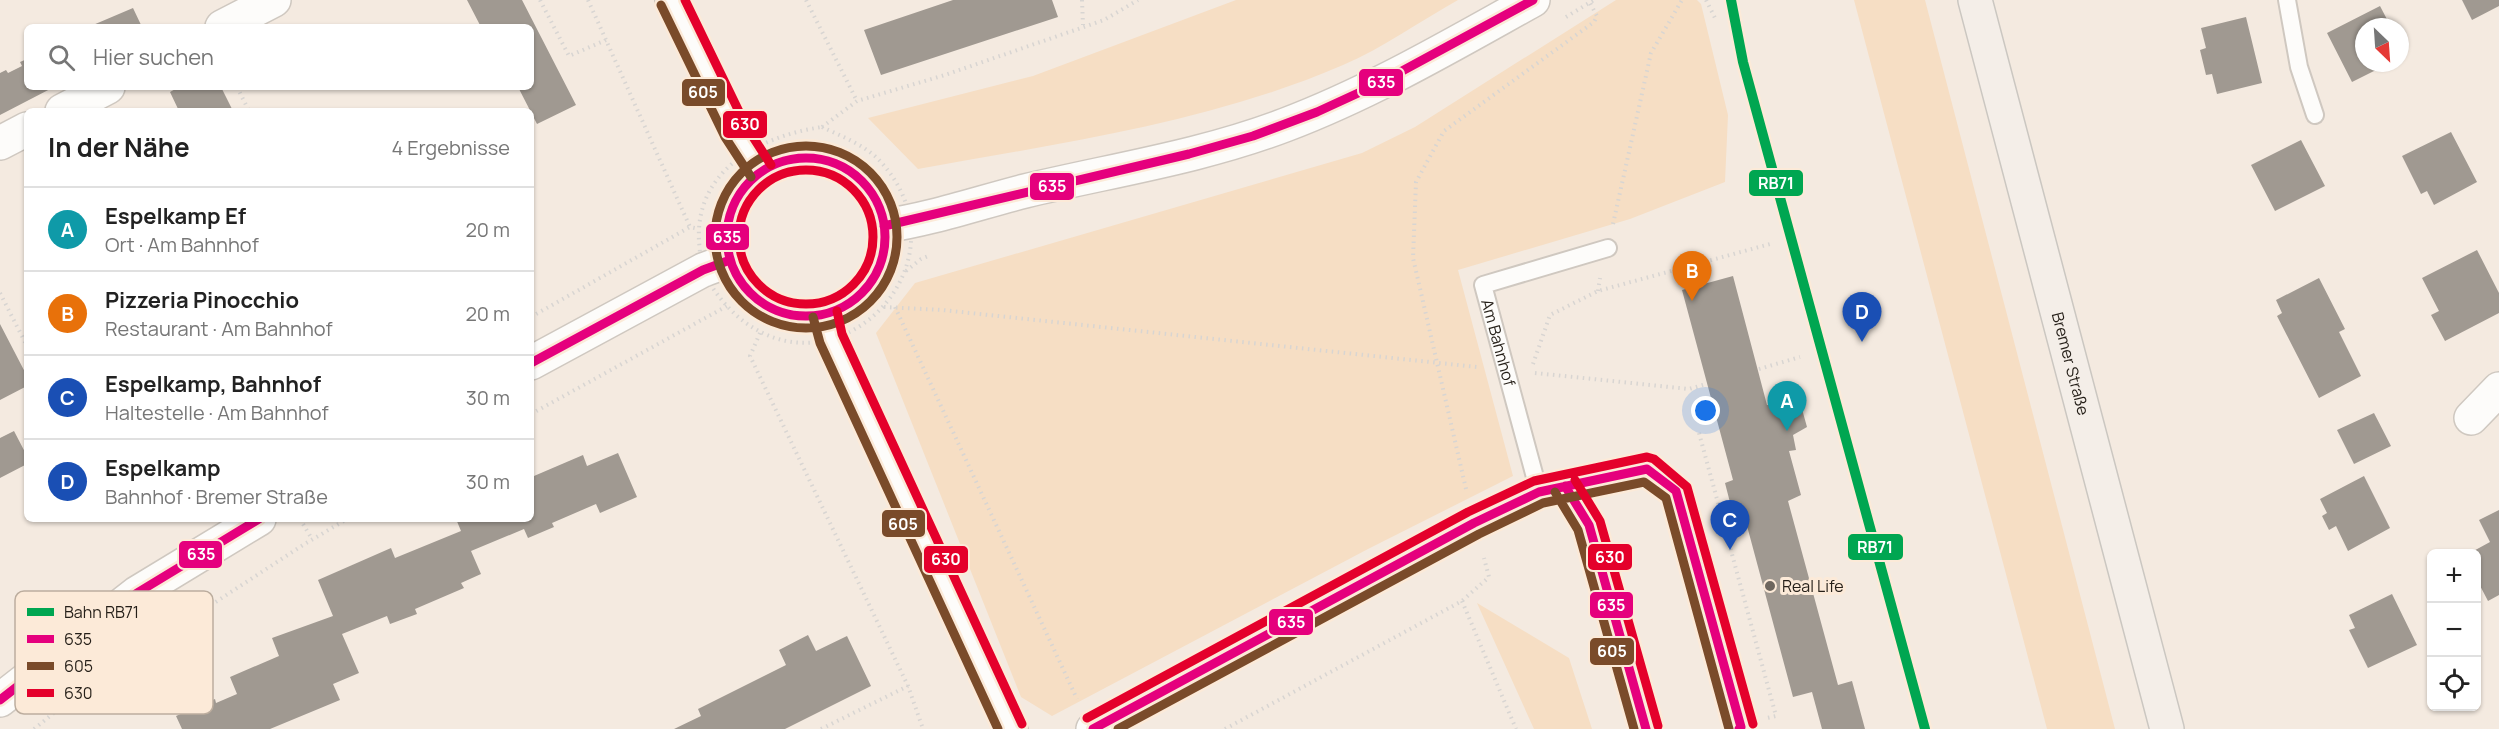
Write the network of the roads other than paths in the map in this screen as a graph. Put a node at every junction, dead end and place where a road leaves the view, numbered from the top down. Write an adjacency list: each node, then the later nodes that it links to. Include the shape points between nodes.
1 (274, 0): 6 (street)
2 (672, 0): 12 (street, via 736,132)
3 (1533, 0): 13 (street, via 1413,67 1286,124 1189,156 1026,191)
4 (1975, 0): 29 (main road, Bremer Straße)
5 (2287, 0): 9 (lane, via 2299,67)
6 (228, 24)
7 (102, 90): 8 (street)
8 (68, 108)
9 (2315, 115)
10 (24, 131): 11 (street)
11 (0, 143)
12 (755, 161): 13 (street, via 812,157 838,164 860,179); 15 (street, via 731,211)
13 (898, 224): 16 (street, via 872,281)
14 (1608, 248): 20 (lane, Am Bahnhof, via 1483,285 1508,371)
15 (716, 265): 16 (street, via 767,306); 17 (street)
16 (828, 326): 27 (street)
17 (534, 361)
18 (2499, 389): 19 (street)
19 (2471, 418)
20 (1552, 489): 25 (street, via 1474,522); 26 (lane, via 1647,469 1676,491); 28 (lane, Am Bahnhof, via 1589,525)
21 (254, 522): 22 (street)
22 (140, 591)
23 (15, 688): 24 (street)
24 (0, 700)
25 (1086, 716)
26 (1741, 728)
27 (1011, 729)
28 (1647, 729)
29 (2167, 729)

